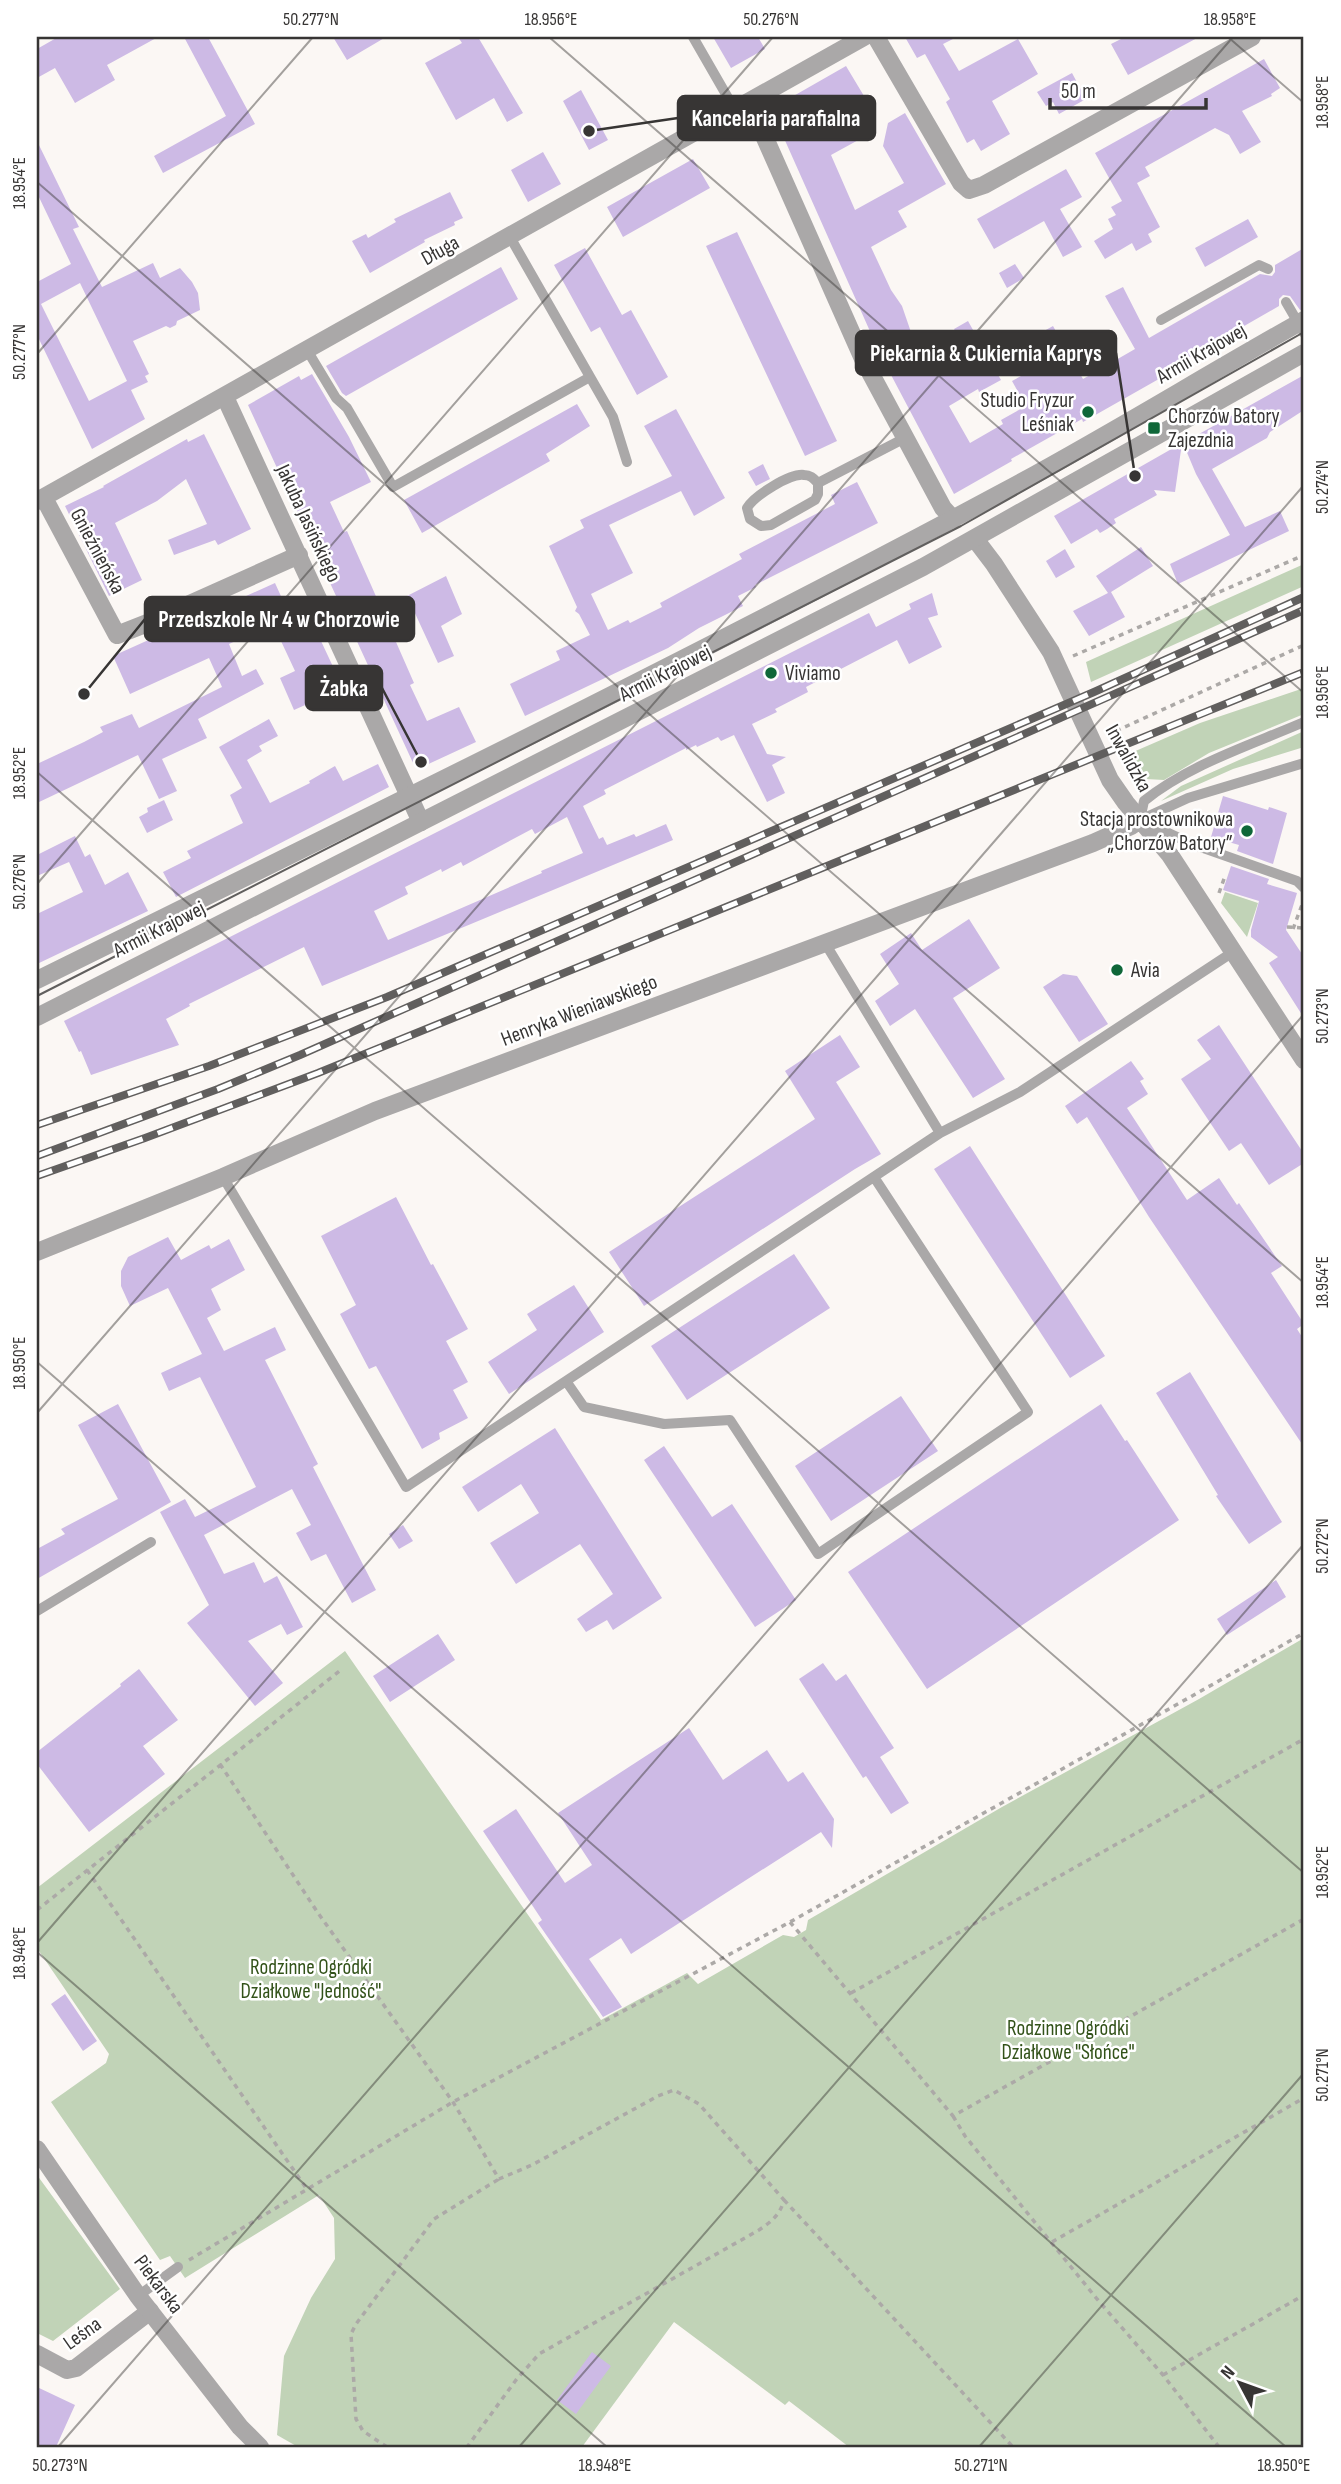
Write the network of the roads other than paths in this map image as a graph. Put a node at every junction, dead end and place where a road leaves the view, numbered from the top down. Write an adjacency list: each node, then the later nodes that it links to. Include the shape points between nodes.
1 (693, 37): 5 (lane)
2 (864, 37): 5 (street, Długa)
3 (876, 37): 4 (street, via 969,190)
4 (1252, 37)
5 (742, 106): 6 (street, Długa); 15 (street, Inwalidzka)
6 (510, 237): 11 (street, Długa); 13 (lane)
7 (1268, 269): 9 (lane, via 1259,265)
8 (1286, 302): 10 (lane)
9 (1161, 320)
10 (1302, 326): 19 (street, Armii Krajowej)
11 (307, 350): 13 (lane, via 393,488); 14 (street, Długa)
12 (1304, 353): 20 (street, Armii Krajowej)
13 (590, 377): 16 (lane, via 613,417)
14 (225, 397): 18 (street, Długa); 21 (street, Jakuba Jasińskiego)
15 (905, 438): 17 (lane); 19 (street, Inwalidzka)
16 (627, 462)
17 (818, 483): 17 (lane, via 815,500 771,525 761,527 750,519 747,508 760,494 797,475 807,474)
18 (40, 500): 21 (street, Gnieźnieńska, via 117,635)
19 (953, 519): 20 (street, Inwalidzka); 24 (street, Armii Krajowej)
20 (975, 539): 25 (street, Inwalidzka, via 1051,652 1110,780); 26 (street, Armii Krajowej)
21 (299, 555): 24 (street, Jakuba Jasińskiego)
22 (1304, 722): 25 (lane, via 1207,763 1163,788 1144,801)
23 (1304, 763): 25 (lane, via 1188,798)
24 (410, 796): 26 (street, Jakuba Jasińskiego); 30 (street, Armii Krajowej)
25 (1140, 820): 27 (lane, via 1192,844 1297,881); 28 (street, Henryka Wieniawskiego, via 1093,843); 29 (street, Inwalidzka, via 1170,855)
26 (421, 822): 31 (street, Armii Krajowej)
27 (1304, 888)
28 (825, 943): 33 (lane); 34 (street, Henryka Wieniawskiego, via 375,1111)
29 (1233, 952): 32 (street, Inwalidzka); 33 (lane, via 1020,1092)
30 (37, 980)
31 (37, 1017)
32 (1304, 1060)
33 (940, 1133): 35 (lane)
34 (223, 1177): 36 (street, Henryka Wieniawskiego); 37 (lane, via 406,1487)
35 (874, 1177): 37 (lane); 37 (lane, via 1028,1412 818,1554 730,1420 664,1424 584,1407)
36 (37, 1252)
37 (566, 1381)
38 (151, 1542): 39 (lane)
39 (37, 1611)
40 (37, 2149): 42 (street, Piekarska)
41 (178, 2267): 42 (lane)
42 (138, 2296): 43 (street, Piekarska)
43 (150, 2311): 44 (street, Leśna, via 76,2368 67,2370); 45 (street, Piekarska)
44 (37, 2354)
45 (256, 2444)

